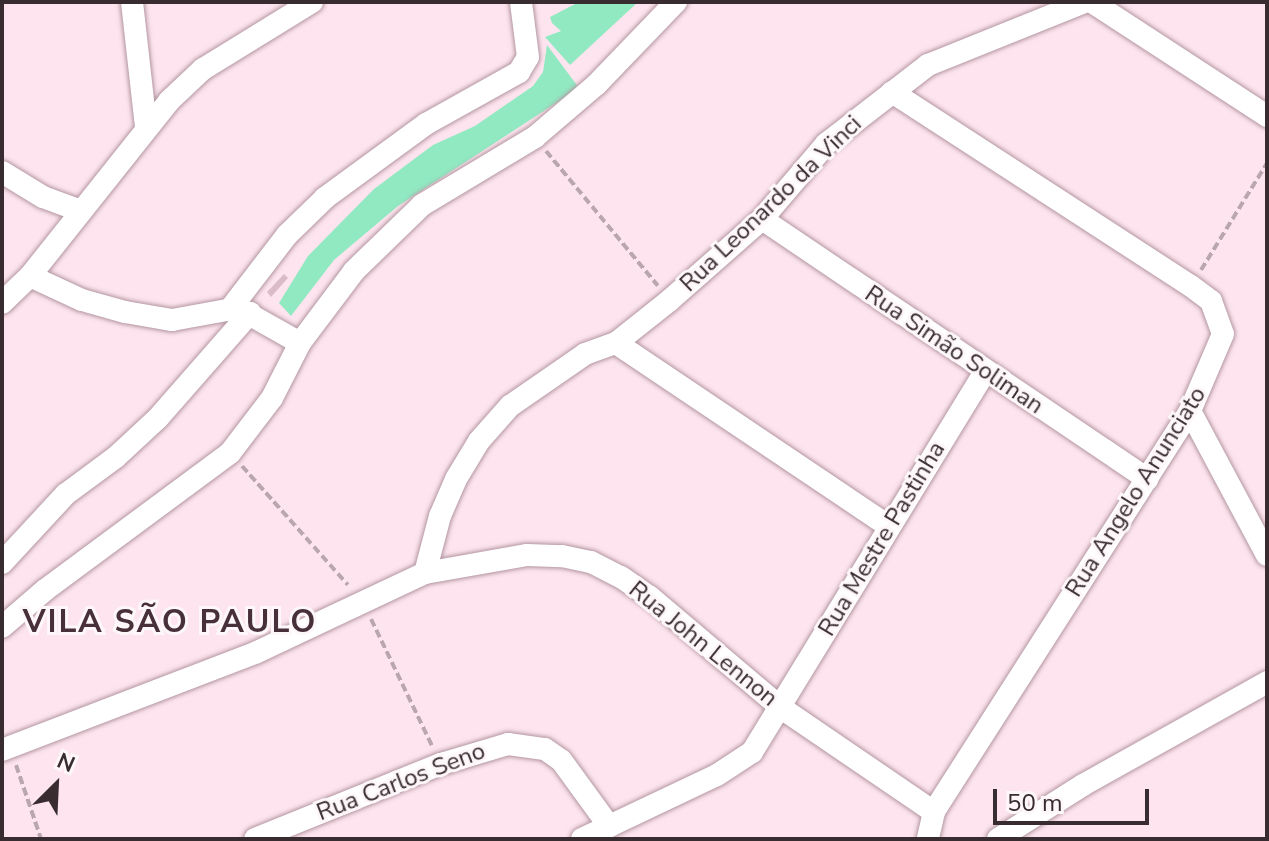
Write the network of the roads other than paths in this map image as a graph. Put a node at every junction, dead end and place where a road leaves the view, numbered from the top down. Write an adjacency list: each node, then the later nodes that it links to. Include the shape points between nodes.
1 (132, 2): 9 (street)
2 (312, 2): 9 (street, via 203,69)
3 (521, 2): 15 (street, via 528,52 519,72 426,124 325,198 287,235)
4 (676, 2): 16 (street, via 597,84 535,137 422,205 354,271)
5 (1085, 2): 7 (street, Rua Leonardo da Vinci, via 959,50)
6 (1092, 2): 8 (street)
7 (892, 92): 12 (street, Rua Leonardo da Vinci, via 826,144); 19 (street, Rua Angelo Anunciato, via 1211,301 1223,334)
8 (1267, 116)
9 (146, 126): 11 (street)
10 (2, 172): 11 (street, via 43,197)
11 (81, 211): 13 (street)
12 (762, 219): 17 (street, Rua Leonardo da Vinci); 18 (street, Rua Simão Soliman)
13 (30, 276): 14 (street); 15 (street, via 82,300 172,320)
14 (2, 303)
15 (240, 310): 16 (street); 23 (street, via 158,418 66,494)
16 (300, 343): 25 (street, via 272,398 230,453)
17 (616, 343): 21 (street); 24 (street, Rua Leonardo da Vinci, via 585,354 547,378 510,406 479,441 440,516)
18 (985, 372): 20 (street, Rua Simão Soliman); 21 (street, Rua Mestre Pastinha)
19 (1190, 411): 20 (street, Rua Angelo Anunciato); 22 (street)
20 (1147, 479): 29 (street, Rua Angelo Anunciato)
21 (888, 526): 27 (street, Rua Mestre Pastinha)
22 (1267, 555)
23 (2, 563)
24 (425, 573): 27 (street, Rua John Lennon, via 527,555 591,562 650,597); 28 (street, Rua John Lennon, via 257,652)
25 (2, 627)
26 (1267, 682): 34 (street)
27 (780, 707): 29 (street, Rua John Lennon); 30 (street, Rua Mestre Pastinha, via 752,752 735,765)
28 (6, 749)
29 (934, 812): 33 (street, Rua Angelo Anunciato)
30 (609, 826): 31 (street, Rua Carlos Seno, via 561,760 545,749 508,744 441,764); 32 (street, Rua Mestre Pastinha)
31 (255, 839)
32 (582, 839)
33 (928, 839)
34 (998, 839)

